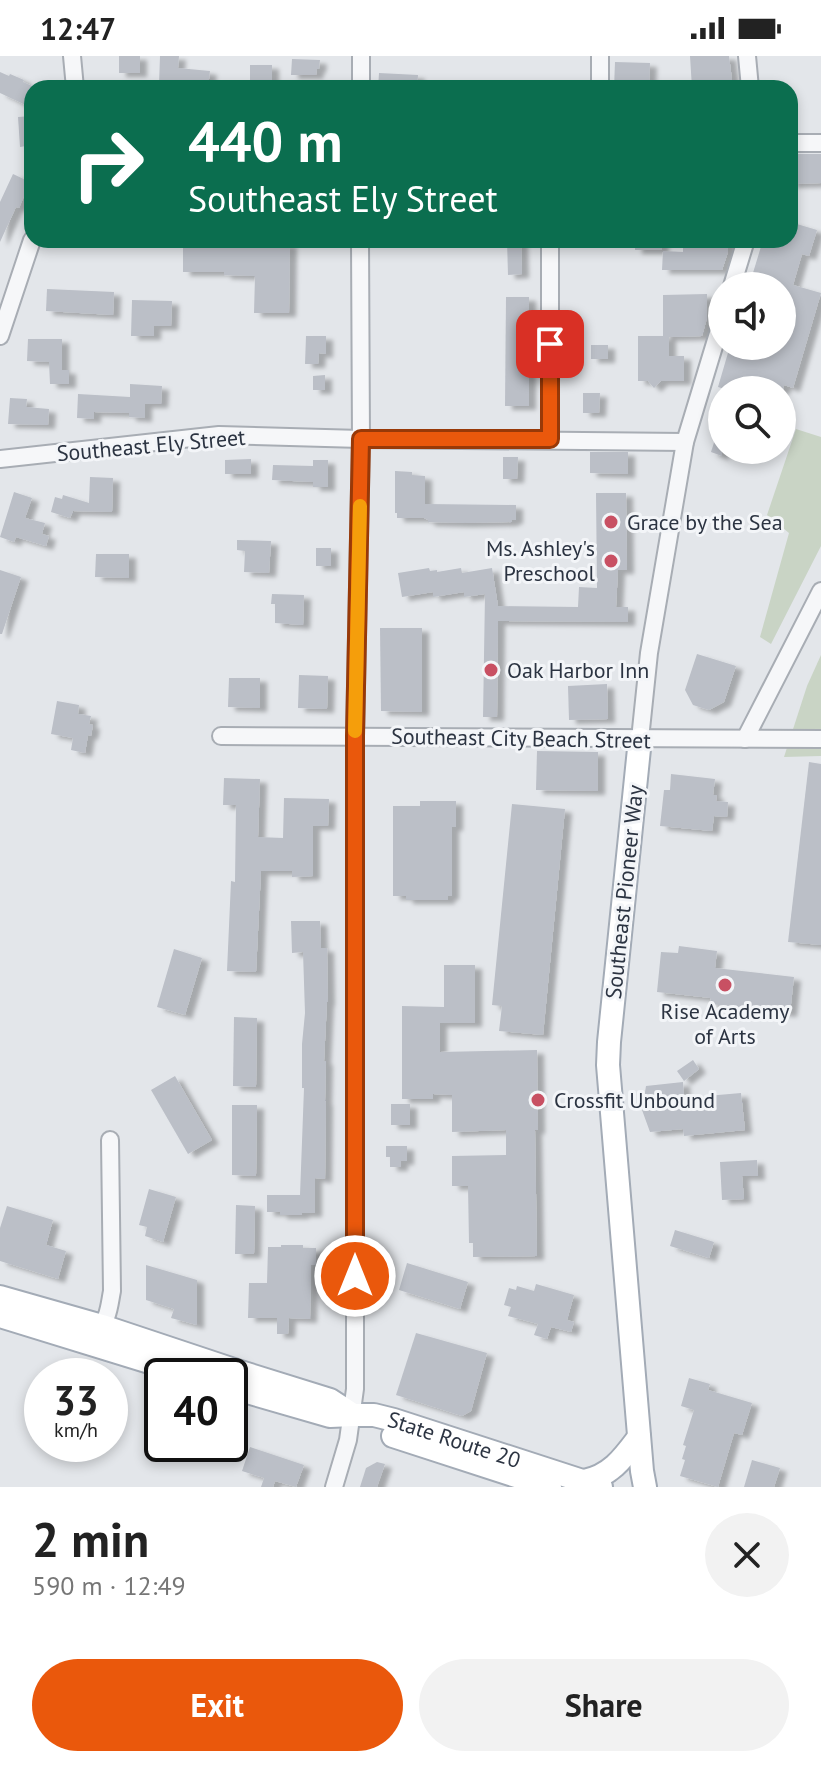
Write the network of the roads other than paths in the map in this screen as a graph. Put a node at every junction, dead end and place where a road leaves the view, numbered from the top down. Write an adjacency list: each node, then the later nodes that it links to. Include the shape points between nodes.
1 (72, 56): 5 (street)
2 (361, 56): 6 (street)
3 (600, 56): 7 (street)
4 (747, 56): 8 (street)
5 (74, 80)
6 (361, 80)
7 (600, 80)
8 (749, 80)
9 (798, 143): 10 (street)
10 (821, 143)
11 (29, 248): 16 (street)
12 (360, 248): 18 (street)
13 (550, 248): 19 (street)
14 (744, 248): 15 (street)
15 (736, 272)
16 (0, 336)
17 (710, 360): 20 (street, Southeast Pioneer Way)
18 (361, 439): 19 (street, Southeast Ely Street); 21 (street, Southeast Ely Street, via 219,435); 24 (street)
19 (550, 439): 20 (street, Southeast Ely Street)
20 (685, 442): 25 (street, Southeast Pioneer Way)
21 (0, 459)
22 (821, 591): 26 (street)
23 (221, 736): 24 (street, Southeast City Beach Street)
24 (355, 736): 25 (street, Southeast City Beach Street); 35 (street)
25 (640, 739): 26 (street, Southeast City Beach Street); 36 (main road, Southeast Pioneer Way, via 608,1065)
26 (745, 739): 27 (street, Southeast City Beach Street)
27 (821, 739)
28 (110, 1140): 31 (street, via 112,1291)
29 (0, 1297): 31 (main road, State Route 20)
30 (0, 1316): 32 (main road)
31 (102, 1326): 32 (street); 35 (main road, State Route 20, via 330,1400)
32 (67, 1336): 33 (main road)
33 (144, 1360)
34 (248, 1392): 35 (main road, State Route 20, via 330,1416)
35 (353, 1415): 38 (main road, State Route 20, via 394,1420); 39 (street); 40 (main road, State Route 20, via 371,1428)
36 (639, 1437): 37 (main road, Southeast Pioneer Way); 38 (main road)
37 (641, 1482)
38 (593, 1484)
39 (334, 1487)
40 (550, 1487)

